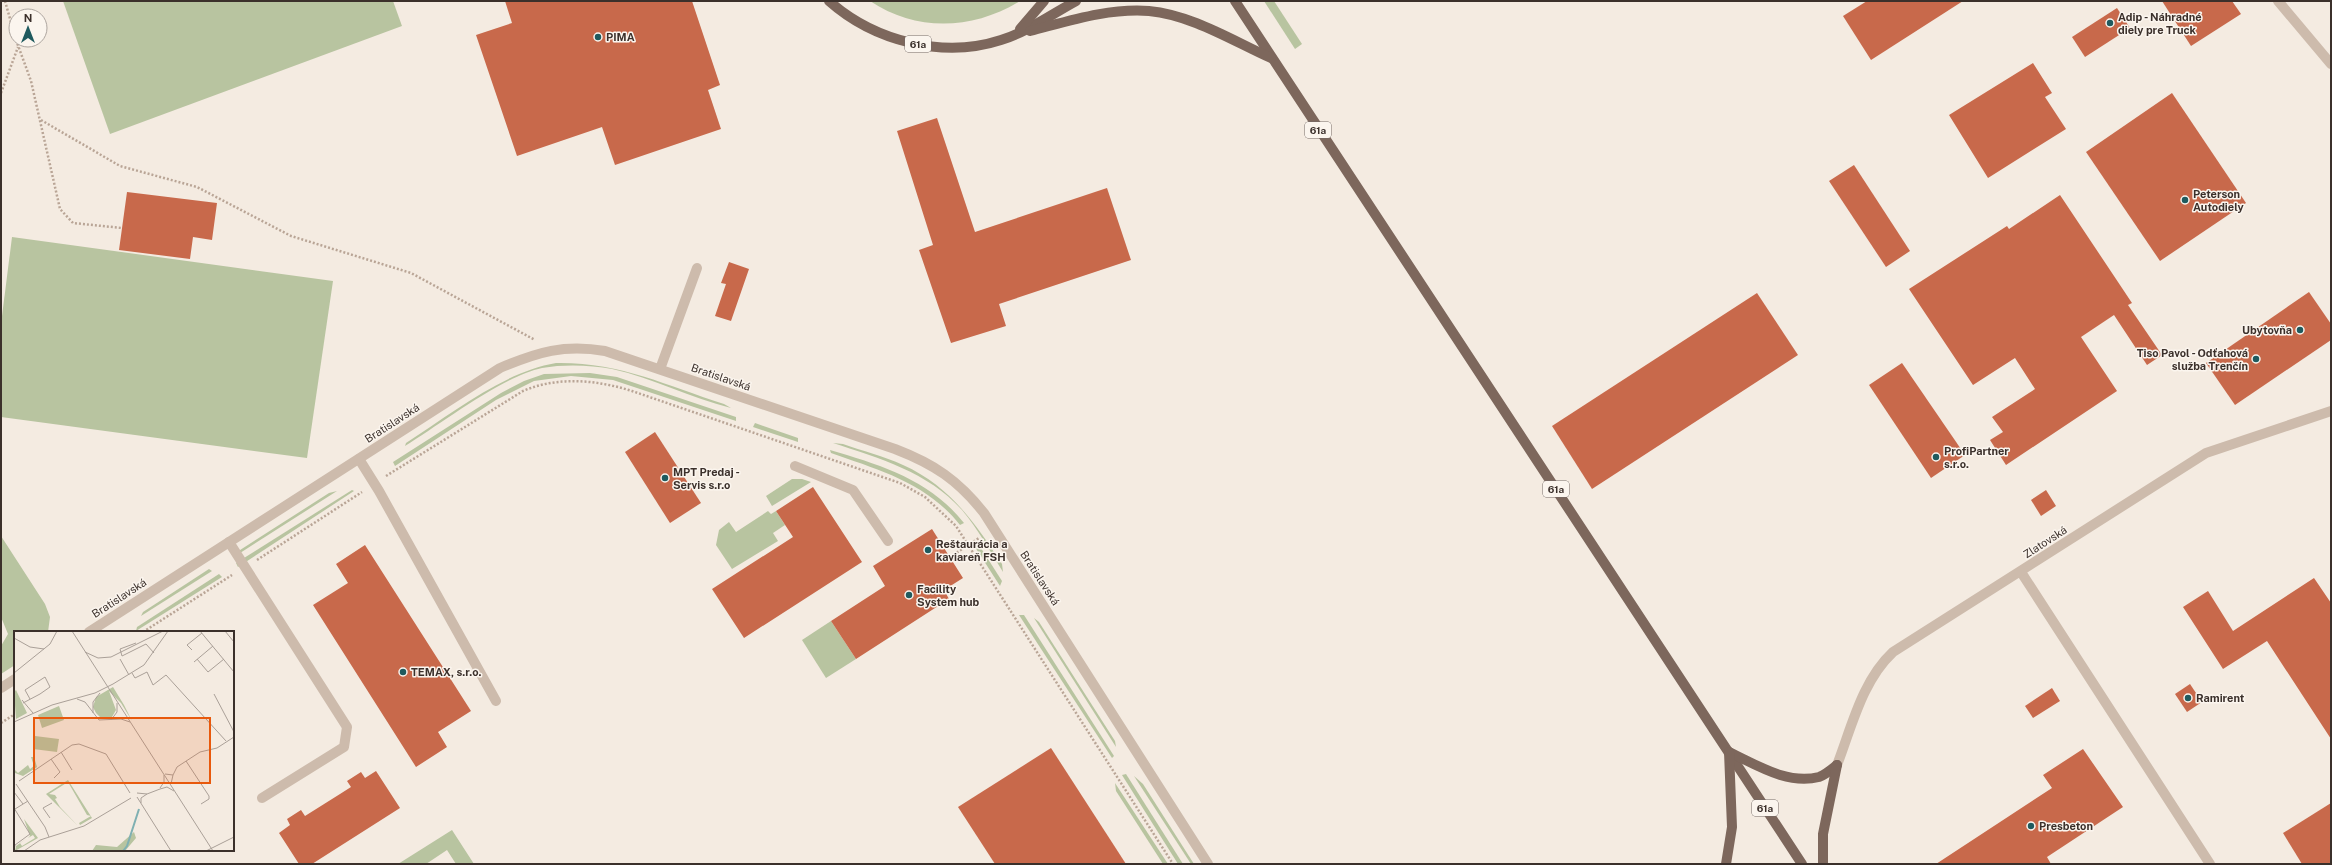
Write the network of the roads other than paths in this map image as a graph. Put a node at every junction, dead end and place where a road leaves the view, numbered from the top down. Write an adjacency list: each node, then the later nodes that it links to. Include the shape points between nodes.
1 (830, 1): 7 (main road, 61a, via 864,26 915,44 959,47 1000,40)
2 (1044, 1): 7 (main road)
3 (1061, 1): 7 (main road, 61a)
4 (1076, 1): 7 (main road, 61a)
5 (1235, 1): 8 (main road, 61a)
6 (2278, 1): 9 (street)
7 (1016, 34): 8 (main road, 61a, via 1092,15 1150,11 1175,16)
8 (1271, 58): 22 (main road, 61a)
9 (2331, 64)
10 (697, 268): 11 (street)
11 (660, 369): 13 (street, Bratislavská, via 605,351 579,348 553,349 531,355 500,368); 25 (street, Bratislavská, via 919,458 958,483 984,513)
12 (2331, 411): 17 (street, Zlatovská, via 2206,453)
13 (359, 459): 16 (street, Bratislavská); 21 (street)
14 (795, 466): 15 (street, via 853,490)
15 (888, 541)
16 (229, 542): 18 (street, Bratislavská); 24 (street, via 347,727 344,747)
17 (2021, 572): 23 (street, Zlatovská, via 1893,652 1881,663 1862,697); 29 (street)
18 (91, 631)
19 (14, 680): 20 (street)
20 (1, 688)
21 (496, 701)
22 (1729, 752): 23 (main road, via 1779,775 1800,779 1820,776); 26 (main road, via 1732,827); 27 (main road, 61a)
23 (1837, 765): 28 (main road, via 1823,834)
24 (262, 798)
25 (1208, 864)
26 (1726, 864)
27 (1802, 864)
28 (1823, 864)
29 (2210, 864)

